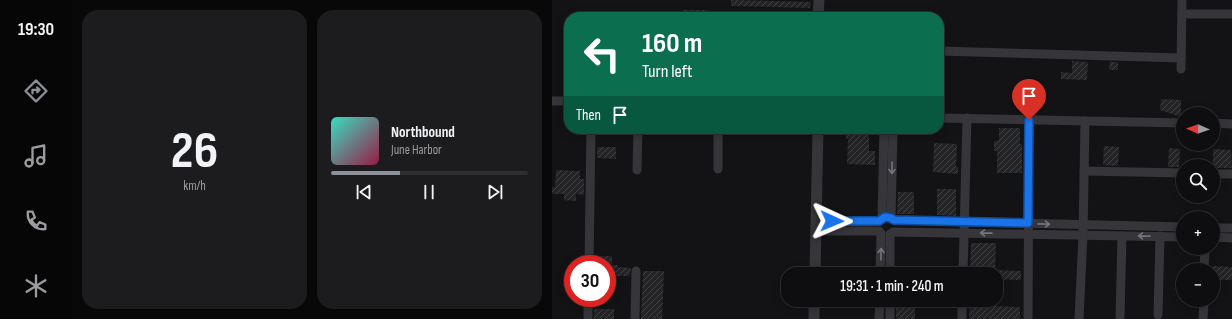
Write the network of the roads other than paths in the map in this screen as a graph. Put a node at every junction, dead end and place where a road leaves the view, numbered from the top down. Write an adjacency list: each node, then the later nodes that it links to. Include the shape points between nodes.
1 (819, 0): 3 (street)
2 (1182, 0): 4 (street)
3 (818, 12)
4 (1182, 14): 5 (street); 7 (street)
5 (1232, 14)
6 (944, 51): 7 (street)
7 (1181, 58): 8 (street)
8 (1181, 69)
9 (552, 101): 10 (street)
10 (564, 101)
11 (944, 118): 12 (street)
12 (967, 118): 13 (street); 30 (street)
13 (1029, 120): 14 (street); 31 (street)
14 (1085, 121): 15 (street); 26 (street)
15 (1176, 123)
16 (1220, 123): 17 (street)
17 (1232, 124)
18 (591, 134): 46 (street)
19 (638, 134): 25 (street)
20 (718, 134): 24 (street)
21 (818, 134): 33 (street)
22 (884, 134): 34 (street)
23 (893, 134): 34 (street, one-way to 34)
24 (718, 169)
25 (637, 170)
26 (1084, 171): 27 (street); 32 (street)
27 (1176, 173)
28 (1220, 174): 29 (street)
29 (1232, 174)
30 (963, 222): 31 (street); 34 (street); 38 (street)
31 (1028, 223): 32 (street, one-way to 32); 39 (street)
32 (1083, 225): 35 (street); 40 (street)
33 (816, 226): 34 (street); 47 (street)
34 (886, 226): 38 (street); 48 (street, one-way to 34); 49 (street)
35 (1176, 227)
36 (1220, 228): 37 (street)
37 (1232, 228)
38 (964, 233): 39 (street, one-way to 38); 50 (street)
39 (1029, 234): 40 (street); 66 (street)
40 (1083, 235): 41 (street); 67 (street)
41 (1122, 236): 42 (street, one-way to 41); 59 (street)
42 (1160, 236): 43 (street); 58 (street)
43 (1176, 237)
44 (1220, 237): 45 (street)
45 (1232, 238)
46 (589, 255)
47 (815, 267)
48 (881, 267)
49 (889, 267)
50 (963, 267)
51 (636, 271): 61 (street)
52 (588, 307): 60 (street)
53 (814, 307): 62 (street)
54 (880, 307): 63 (street)
55 (890, 307): 64 (street)
56 (962, 307): 65 (street)
57 (1204, 307): 68 (street)
58 (1158, 315)
59 (1120, 317)
60 (588, 319)
61 (635, 319)
62 (814, 319)
63 (879, 319)
64 (890, 319)
65 (962, 319)
66 (1028, 319)
67 (1079, 319)
68 (1203, 319)

